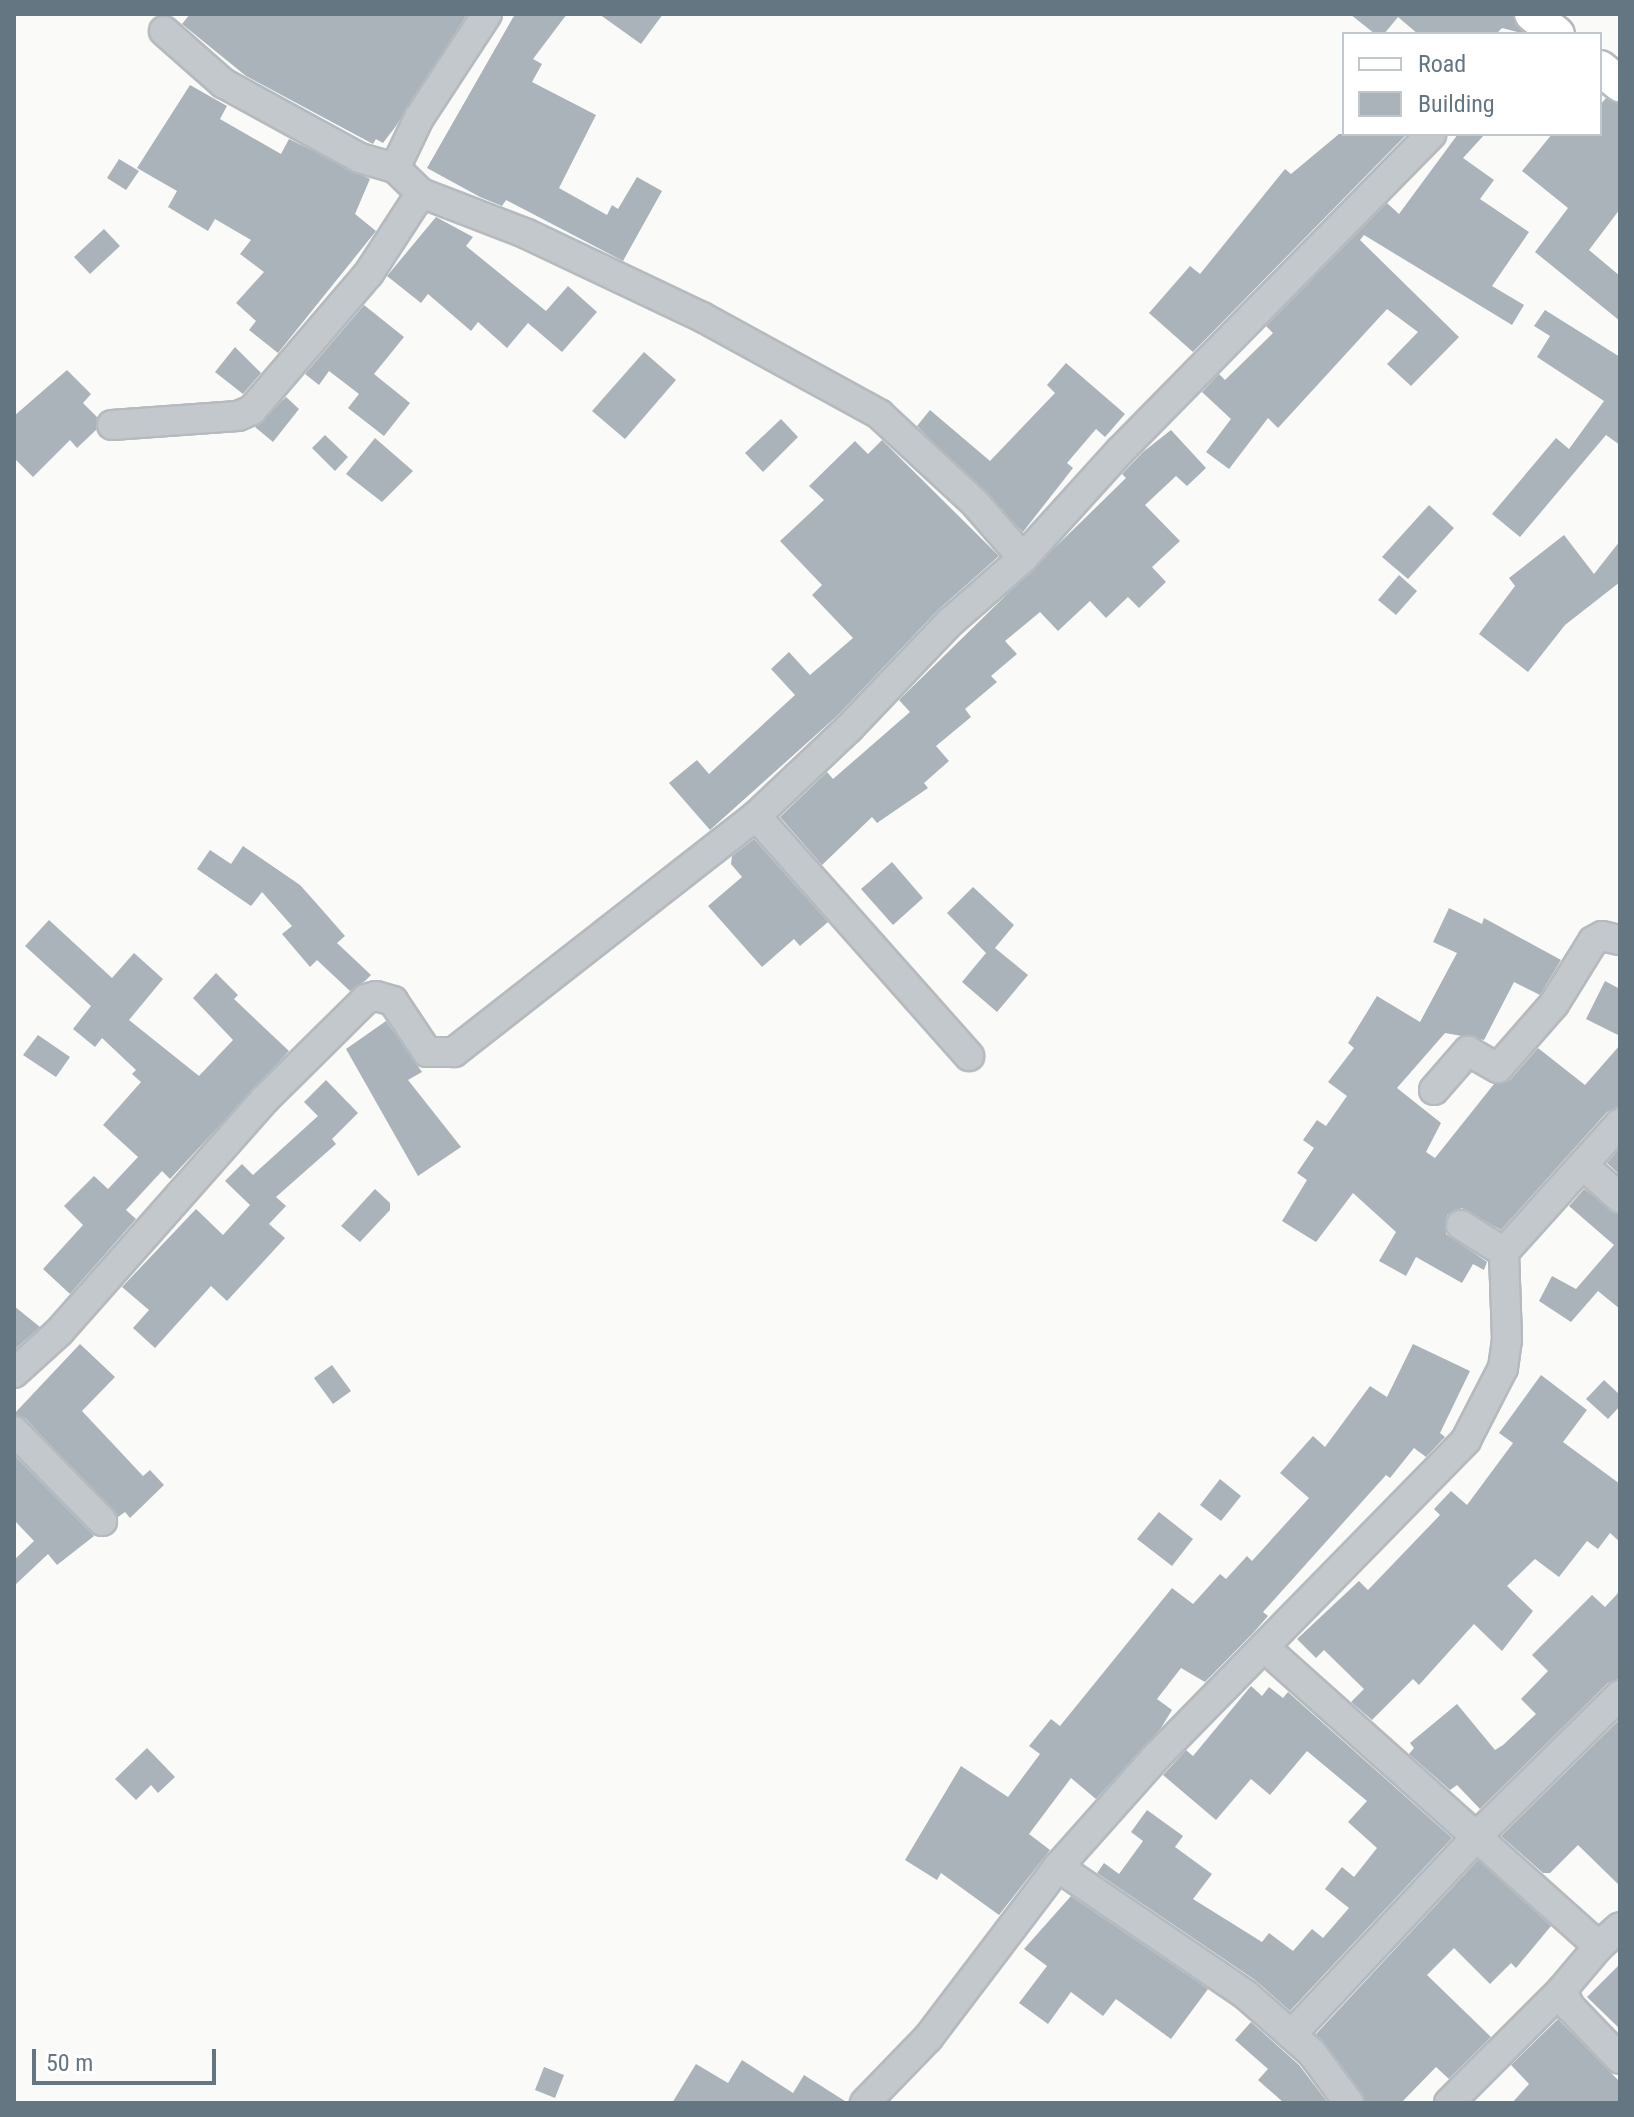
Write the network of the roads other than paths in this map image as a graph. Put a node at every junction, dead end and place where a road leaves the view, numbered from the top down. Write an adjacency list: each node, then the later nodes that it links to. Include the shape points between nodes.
1 (487, 14): 6 (street, via 419,118)
2 (164, 31): 6 (street, via 223,83 360,158)
3 (1602, 70): 4 (main road)
4 (1620, 84)
5 (1429, 136): 9 (street, via 1120,451)
6 (395, 168): 7 (street)
7 (421, 193): 8 (street, via 369,273 252,410 238,416); 9 (street, via 527,234 702,317 879,414 975,503)
8 (112, 425)
9 (1023, 558): 10 (street, via 950,622)
10 (756, 816): 12 (street); 19 (street, via 454,1052 427,1052 393,1001 366,999 265,1099 59,1332)
11 (1620, 940): 13 (street, via 1602,936 1593,941 1554,1004 1498,1068 1468,1051)
12 (969, 1056)
13 (1434, 1090)
14 (1620, 1123): 15 (street)
15 (1583, 1165): 16 (street); 18 (street)
16 (1620, 1198)
17 (1461, 1225): 18 (street)
18 (1504, 1252): 22 (street, via 1503,1368 1466,1440)
19 (14, 1373)
20 (14, 1431): 21 (street)
21 (102, 1521)
22 (1264, 1647): 24 (street); 25 (street)
23 (1620, 1695): 24 (street)
24 (1478, 1835): 27 (street); 29 (street)
25 (1058, 1867): 29 (street, via 1245,1994); 31 (street, via 928,2038)
26 (1620, 1927): 27 (street)
27 (1599, 1946): 28 (street)
28 (1562, 1990): 30 (street, via 1570,2007); 33 (street)
29 (1293, 2033): 32 (street)
30 (1620, 2059)
31 (865, 2103)
32 (1349, 2103)
33 (1449, 2103)

